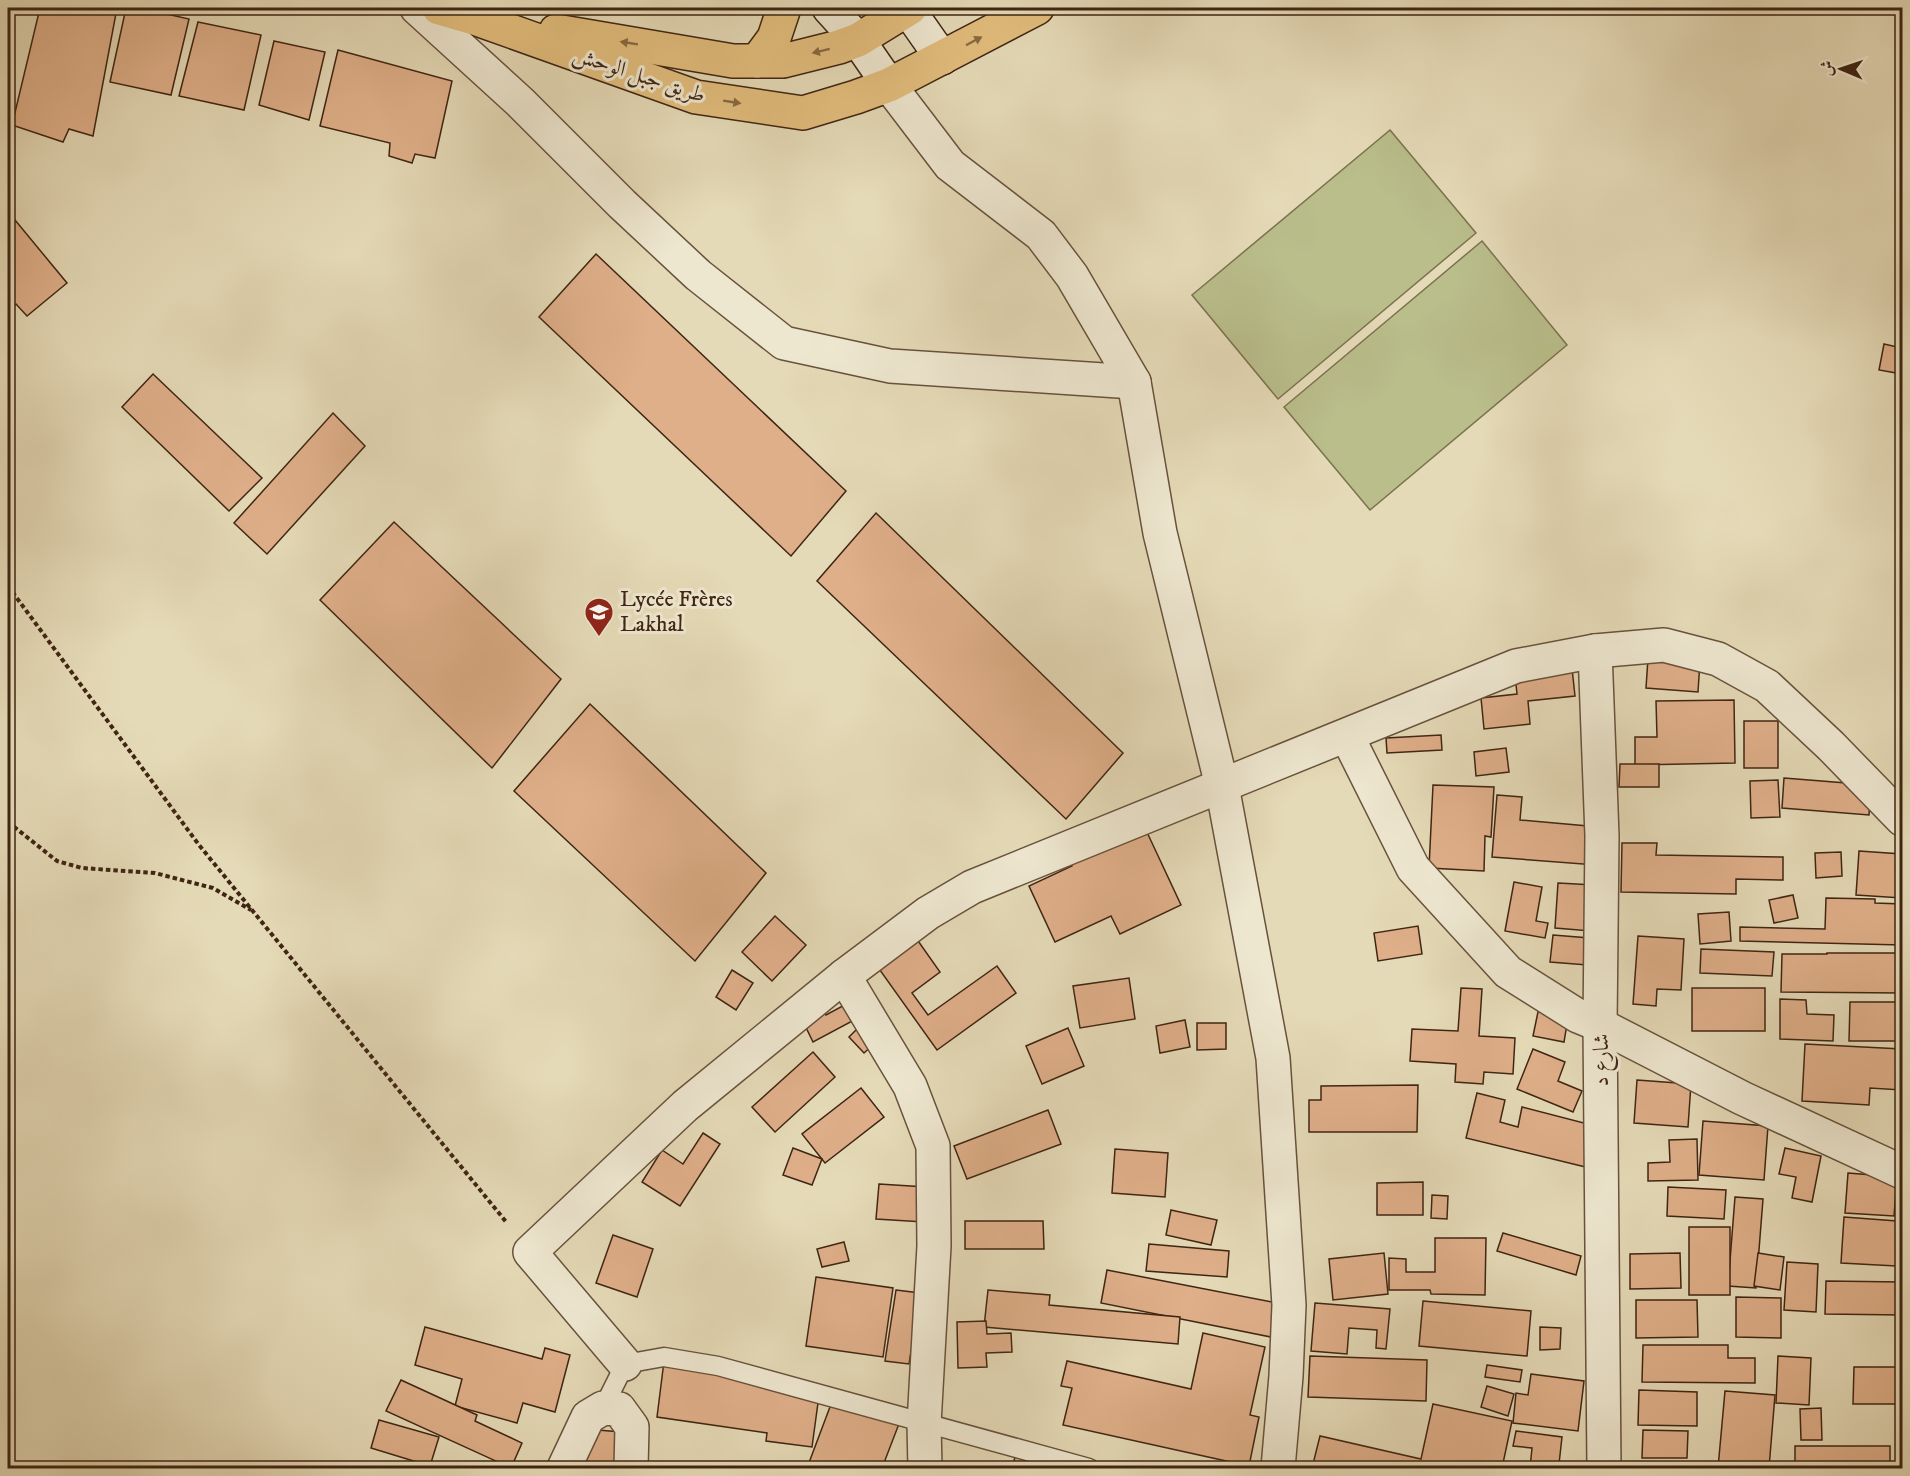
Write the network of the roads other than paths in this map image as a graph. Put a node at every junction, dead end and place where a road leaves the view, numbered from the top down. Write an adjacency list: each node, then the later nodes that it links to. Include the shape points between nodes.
1 (417, 8): 12 (street, via 681,259 784,343 890,366)
2 (439, 8): 7 (main road, طريق جبل الوحش)
3 (784, 8): 10 (main road, via 774,38)
4 (829, 8): 8 (street)
5 (909, 8): 8 (main road); 9 (street)
6 (1037, 8): 9 (main road, طريق جبل الوحش, one-way to 6)
7 (477, 19): 10 (main road, one-way to 7, via 733,61); 11 (main road, طريق جبل الوحش, one-way to 11, via 696,97 803,113)
8 (858, 40): 10 (main road, one-way to 10, via 783,61); 11 (street)
9 (942, 58): 11 (main road, طريق جبل الوحش)
10 (757, 61)
11 (889, 85): 12 (street, via 950,165 1041,235 1072,276)
12 (1134, 382): 15 (street, via 1160,533)
13 (1595, 651): 14 (street, via 1516,666); 16 (street, via 1664,645 1718,659 1767,686); 18 (street, شارع د, via 1602,836)
14 (1347, 736): 15 (street); 18 (street, via 1413,868 1508,972 1578,1016)
15 (1222, 786): 17 (street, via 972,887 928,913); 27 (street, via 1273,1058 1289,1305)
16 (1902, 819)
17 (844, 976): 20 (street, via 685,1106 530,1252); 22 (street, via 910,1086 933,1146 934,1246)
18 (1600, 1025): 19 (street, via 1742,1098); 28 (street, شارع د)
19 (1902, 1172)
20 (625, 1364): 21 (lane); 22 (lane, via 664,1358 718,1366)
21 (603, 1408): 23 (street, via 588,1418); 24 (street, via 619,1409 632,1427)
22 (924, 1424): 25 (street); 26 (lane)
23 (564, 1468)
24 (631, 1468)
25 (925, 1468)
26 (1089, 1468)
27 (1278, 1468)
28 (1604, 1468)

